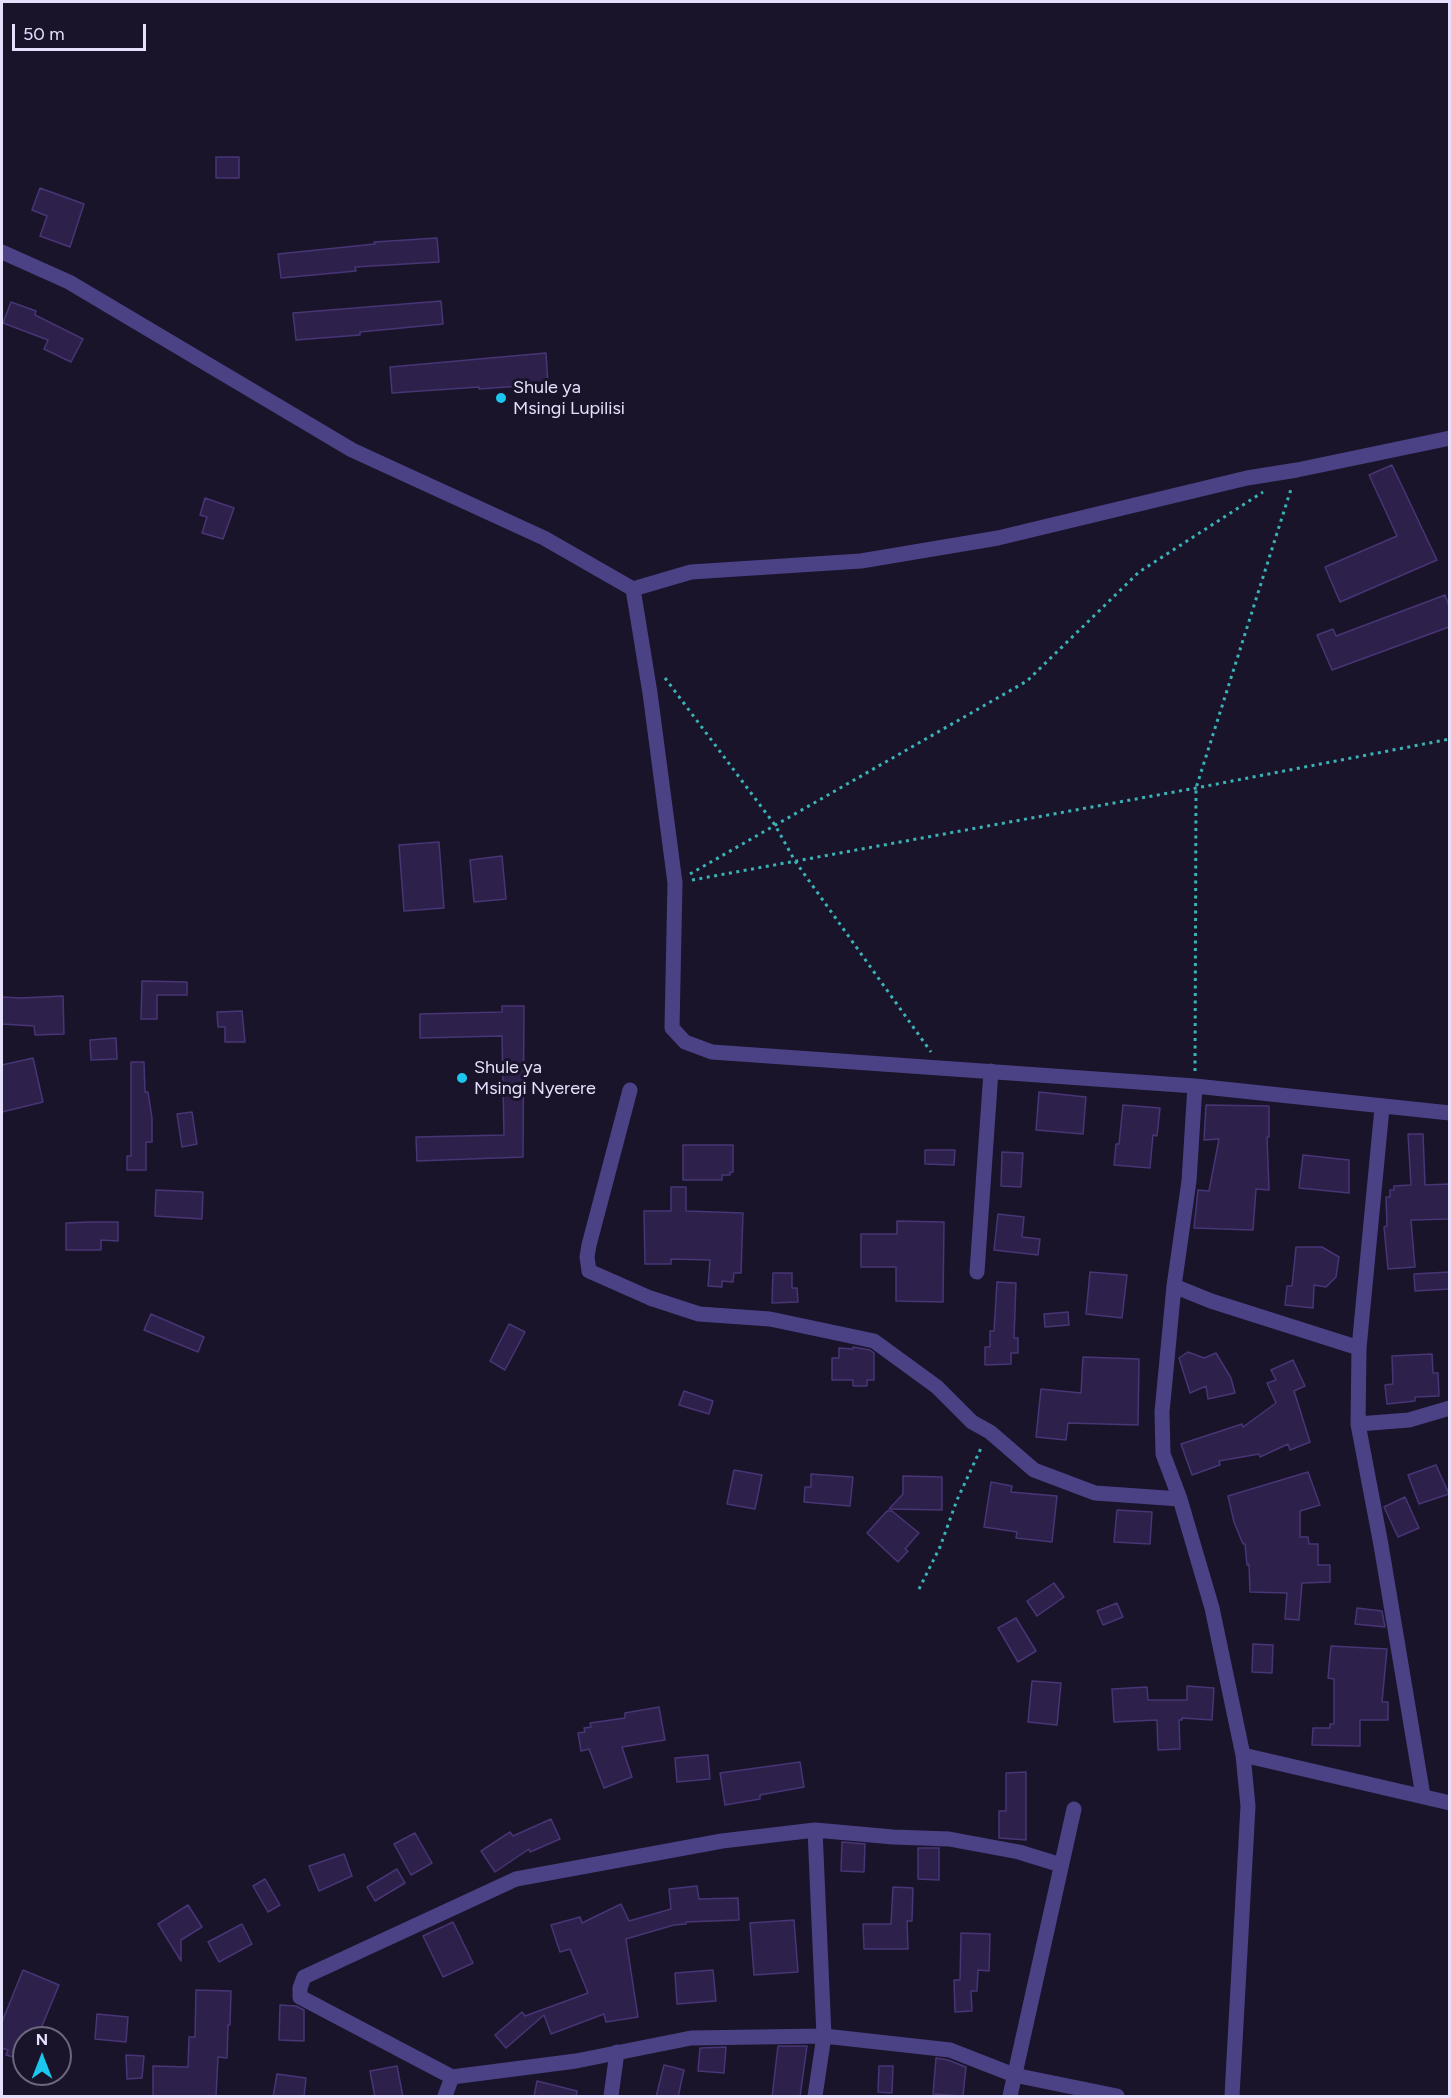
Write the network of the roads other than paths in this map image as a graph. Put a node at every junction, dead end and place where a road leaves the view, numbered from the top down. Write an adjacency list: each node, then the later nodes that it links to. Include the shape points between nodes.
1 (2, 252): 3 (street, via 69,282 352,450 544,538)
2 (1449, 438): 3 (street, via 1247,478 986,540 861,561 691,572)
3 (633, 589): 4 (street, via 675,883 672,1028 685,1042 712,1052)
4 (991, 1071): 5 (street); 9 (street)
5 (1195, 1086): 7 (street); 10 (street, via 1189,1181)
6 (630, 1090): 14 (street, via 589,1245 589,1271 699,1314 770,1319 874,1341 937,1387 972,1422 990,1432 1034,1470 1095,1494)
7 (1382, 1108): 8 (street); 11 (street)
8 (1449, 1113)
9 (977, 1272)
10 (1174, 1286): 11 (street); 14 (street, via 1162,1412 1163,1454)
11 (1359, 1348): 13 (street)
12 (1449, 1408): 13 (street, via 1409,1420)
13 (1358, 1424): 16 (street)
14 (1180, 1499): 15 (street, via 1212,1608)
15 (1243, 1755): 16 (street); 30 (street, via 1248,1806)
16 (1423, 1796): 17 (street)
17 (1449, 1803)
18 (1074, 1809): 20 (street)
19 (816, 1830): 20 (street, via 949,1839 1019,1852); 21 (street); 24 (street, via 722,1841 516,1879 304,1977 300,1997)
20 (1061, 1865): 23 (street)
21 (824, 2036): 22 (street, via 691,2038); 23 (street, via 950,2050); 27 (street)
22 (617, 2052): 24 (street); 26 (street)
23 (1014, 2075): 28 (street); 29 (street)
24 (452, 2077): 25 (street)
25 (445, 2097)
26 (611, 2097)
27 (815, 2097)
28 (1010, 2097)
29 (1117, 2097)
30 (1232, 2097)

